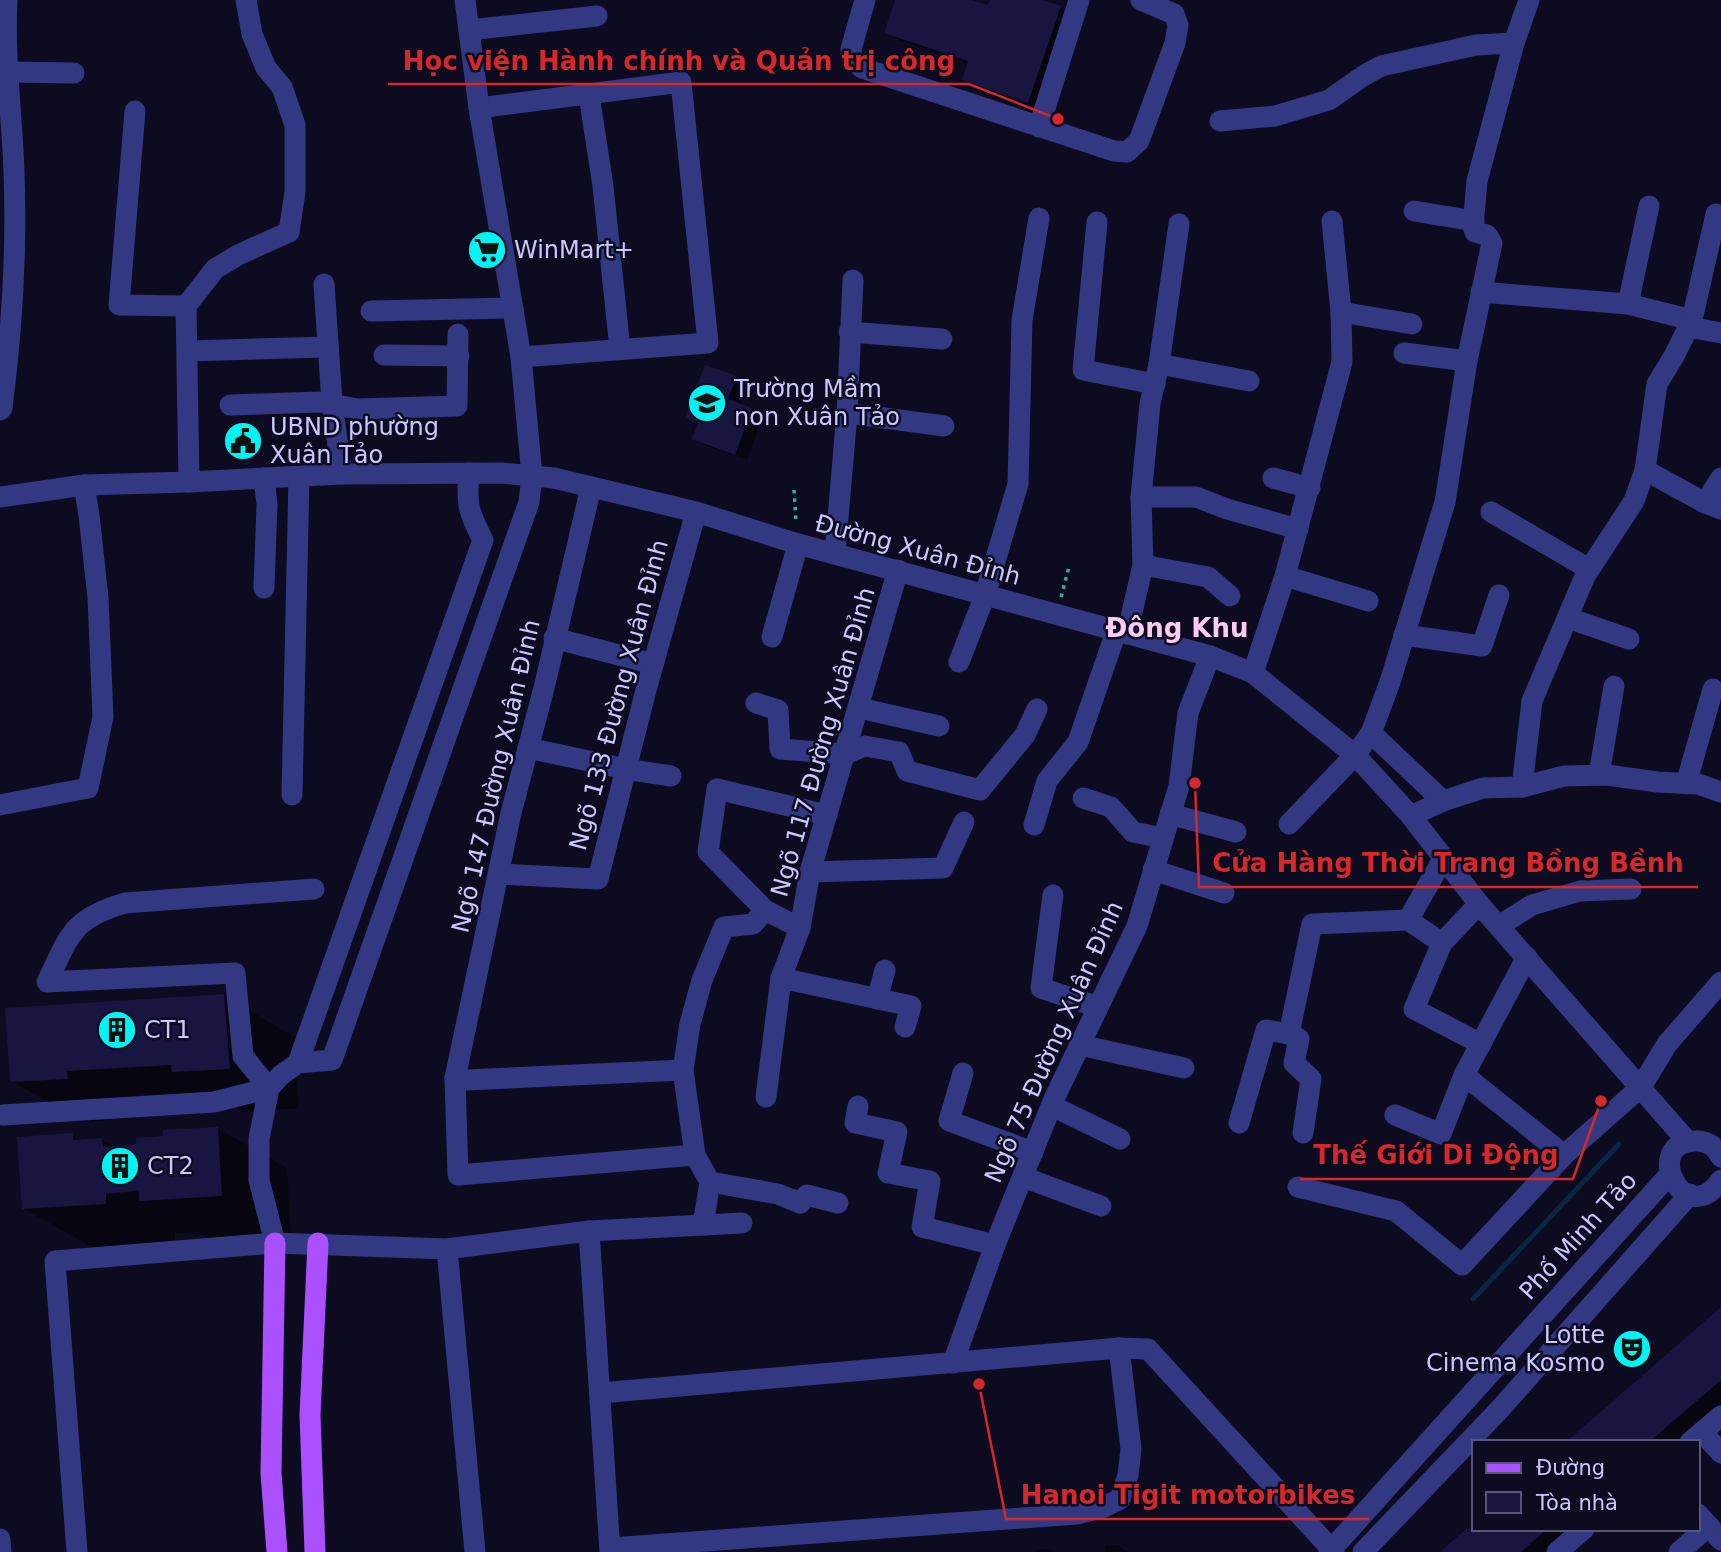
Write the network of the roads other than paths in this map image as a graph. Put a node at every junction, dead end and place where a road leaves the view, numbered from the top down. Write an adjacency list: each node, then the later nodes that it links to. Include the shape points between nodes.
1 (7, 0): 11 (street, via 5,37)
2 (246, 0): 30 (street, via 266,68 282,87 295,125 295,191 289,232 215,270)
3 (465, 0): 9 (street)
4 (866, 0): 17 (street, via 851,49 852,59 862,68)
5 (1079, 0): 17 (street)
6 (1141, 0): 17 (street, via 1174,14 1178,25 1135,147 1114,151)
7 (1529, 0): 10 (street)
8 (597, 16): 9 (street)
9 (469, 30): 14 (street)
10 (1514, 43): 16 (street, via 1476,45 1381,66 1329,100 1275,116); 25 (street, via 1477,181)
11 (10, 72): 12 (street); 52 (street, via 14,272 11,337)
12 (74, 74)
13 (589, 95): 14 (street); 41 (street); 41 (street, via 681,82 708,343)
14 (479, 108): 31 (street)
15 (135, 111): 30 (street, via 119,305)
16 (1220, 121)
17 (1039, 127)
18 (1649, 206): 29 (street)
19 (1414, 211): 25 (street)
20 (1721, 216): 35 (street, via 1716,214)
21 (1039, 218): 80 (street, via 1022,320 1018,484)
22 (1332, 221): 33 (street)
23 (1097, 222): 48 (street, via 1083,370)
24 (1179, 224): 48 (street)
25 (1475, 227): 28 (street, via 1492,243)
26 (853, 280): 36 (street)
27 (324, 284): 40 (street)
28 (1481, 292): 29 (street); 47 (street)
29 (1628, 304): 35 (street)
30 (186, 306): 42 (street)
31 (513, 308): 32 (street); 46 (street)
32 (371, 310)
33 (1341, 312): 34 (street); 66 (street, via 1342,362)
34 (1412, 324)
35 (1691, 324): 37 (street); 55 (street, via 1657,384)
36 (849, 331): 39 (street); 53 (street)
37 (1721, 333)
38 (458, 334): 45 (street)
39 (942, 339)
40 (328, 347): 42 (street); 50 (street)
41 (620, 349): 46 (street)
42 (187, 351): 63 (street)
43 (1404, 353): 47 (street)
44 (384, 355): 45 (street)
45 (459, 356): 50 (street, via 457,407 358,409)
46 (521, 357): 58 (street)
47 (1467, 361): 86 (street, via 1445,502)
48 (1157, 374): 49 (street); 68 (street)
49 (1249, 381)
50 (332, 403): 51 (street); 57 (street)
51 (230, 405)
52 (0, 410)
53 (847, 413): 54 (street); 74 (street)
54 (944, 426)
55 (1645, 470): 69 (street); 76 (street, via 1634,501)
56 (469, 473): 57 (street, Đường Xuân Đỉnh); 58 (street, Đường Xuân Đỉnh); 146 (street, via 469,513 483,540)
57 (342, 474): 59 (street, Đường Xuân Đỉnh)
58 (532, 476): 65 (street, Đường Xuân Đỉnh); 146 (street, via 518,537 332,1060)
59 (299, 477): 60 (street, Đường Xuân Đỉnh); 110 (street)
60 (264, 478): 63 (street, Đường Xuân Đỉnh); 79 (street)
61 (1273, 478): 66 (street)
62 (1721, 478): 69 (street)
63 (189, 482): 64 (street, Đường Xuân Đỉnh)
64 (84, 485): 67 (street, Đường Xuân Đỉnh); 113 (street, via 98,598 103,717 88,788)
65 (591, 487): 70 (street, Đường Xuân Đỉnh); 88 (street, Ngõ 147 Đường Xuân Đỉnh)
66 (1310, 488): 72 (street)
67 (0, 497)
68 (1141, 497): 72 (street, via 1196,497); 75 (street)
69 (1713, 506)
70 (696, 512): 73 (street, Đường Xuân Đỉnh); 92 (street, Ngõ 133 Đường Xuân Đỉnh)
71 (1491, 512): 76 (street)
72 (1298, 529): 78 (street)
73 (798, 544): 74 (street, Đường Xuân Đỉnh); 87 (street)
74 (835, 553): 77 (street, Đường Xuân Đỉnh)
75 (1143, 565): 82 (street, via 1208,577); 85 (street)
76 (1589, 569): 84 (street)
77 (898, 570): 80 (street, Đường Xuân Đỉnh); 97 (street, Ngõ 117 Đường Xuân Đỉnh)
78 (1285, 576): 83 (street); 93 (street)
79 (264, 588)
80 (985, 595): 85 (street, Đường Xuân Đỉnh); 91 (street)
81 (1499, 595): 86 (street, via 1482,646)
82 (1230, 596)
83 (1368, 601)
84 (1568, 618): 89 (street); 108 (street, via 1532,701)
85 (1122, 633): 90 (street, Đường Xuân Đỉnh); 119 (street, via 1078,742 1047,781)
86 (1404, 635): 100 (street)
87 (772, 637)
88 (554, 638): 92 (street); 101 (street, Ngõ 147 Đường Xuân Đỉnh)
89 (1629, 639)
90 (1210, 656): 93 (street, Đường Xuân Đỉnh); 114 (street, Ngõ 75 Đường Xuân Đỉnh, via 1188,713 1179,786)
91 (959, 662)
92 (653, 664): 104 (street, Ngõ 133 Đường Xuân Đỉnh)
93 (1253, 673): 103 (street, Đường Xuân Đỉnh)
94 (1614, 686): 105 (street)
95 (1713, 689): 107 (street)
96 (756, 703): 102 (street, via 778,710 780,749)
97 (859, 708): 99 (street); 102 (street, Ngõ 117 Đường Xuân Đỉnh)
98 (1037, 709): 102 (street, via 1025,735 980,790 907,771 899,752 865,746)
99 (939, 726)
100 (1371, 733): 103 (street); 112 (street)
101 (528, 748): 104 (street); 125 (street, Ngõ 147 Đường Xuân Đỉnh)
102 (845, 754): 115 (street, Ngõ 117 Đường Xuân Đỉnh)
103 (1355, 755): 116 (street, Đường Xuân Đỉnh); 118 (street)
104 (626, 769): 106 (street); 125 (street, Ngõ 133 Đường Xuân Đỉnh, via 598,879)
105 (1600, 775): 107 (street); 108 (street, via 1564,776)
106 (671, 776)
107 (1686, 784): 109 (street)
108 (1522, 787): 112 (street, via 1483,788)
109 (1721, 792)
110 (292, 794)
111 (1083, 798): 121 (street, via 1111,807 1133,832)
112 (1443, 801): 116 (street)
113 (0, 805)
114 (1170, 814): 120 (street); 121 (street, Ngõ 75 Đường Xuân Đỉnh)
115 (827, 815): 124 (street, Ngõ 117 Đường Xuân Đỉnh); 131 (street, Ngõ 117 Đường Xuân Đỉnh, via 718,789 708,852)
116 (1410, 816): 122 (street, Đường Xuân Đỉnh)
117 (964, 822): 124 (street, via 943,868)
118 (1289, 824)
119 (1034, 825)
120 (1236, 832)
121 (1163, 838): 123 (street, Ngõ 75 Đường Xuân Đỉnh)
122 (1443, 859): 130 (street, Đường Xuân Đỉnh); 132 (street)
123 (1153, 870): 128 (street); 141 (street, Ngõ 75 Đường Xuân Đỉnh, via 1137,926)
124 (810, 872): 134 (street, Ngõ 117 Đường Xuân Đỉnh)
125 (499, 874): 151 (street, Ngõ 147 Đường Xuân Đỉnh)
126 (314, 889): 153 (street, via 125,904 99,911 73,930 47,982 235,973 243,1056)
127 (1631, 889): 133 (street, via 1580,891 1532,905)
128 (1224, 893)
129 (1053, 895): 141 (street, via 1041,988)
130 (1479, 904): 133 (street, Đường Xuân Đỉnh); 135 (street)
131 (765, 910): 134 (street, Ngõ 117 Đường Xuân Đỉnh); 148 (street, via 753,924 724,928 702,980)
132 (1408, 920): 135 (street); 143 (street, via 1312,924)
133 (1499, 926): 136 (street, Đường Xuân Đỉnh)
134 (800, 928): 138 (street, Ngõ 117 Đường Xuân Đỉnh)
135 (1442, 943): 144 (street, via 1414,1009)
136 (1527, 957): 144 (street); 152 (street, Đường Xuân Đỉnh)
137 (885, 970): 140 (street)
138 (781, 978): 140 (street); 154 (street, Ngõ 117 Đường Xuân Đỉnh)
139 (1721, 982): 152 (street, via 1667,1044)
140 (877, 999): 142 (street, via 911,1006)
141 (1098, 1007): 145 (street, Ngõ 75 Đường Xuân Đỉnh)
142 (905, 1027)
143 (1289, 1034): 159 (street, via 1266,1030); 160 (street, via 1299,1039 1294,1063 1311,1079)
144 (1481, 1044): 150 (street)
145 (1080, 1045): 147 (street); 156 (street, Ngõ 75 Đường Xuân Đỉnh)
146 (298, 1063): 153 (street)
147 (1184, 1068)
148 (683, 1070): 151 (street); 165 (street)
149 (963, 1073): 164 (street, via 949,1121)
150 (1464, 1075): 158 (street, via 1441,1133); 166 (street)
151 (455, 1078): 165 (street, Ngõ 147 Đường Xuân Đỉnh, via 458,1175)
152 (1641, 1087): 162 (street, Đường Xuân Đỉnh); 166 (street)
153 (269, 1088): 157 (street, via 214,1102); 178 (street, via 259,1139 259,1180)
154 (766, 1097)
155 (858, 1106): 180 (street, via 855,1122 897,1132 888,1174 930,1181 922,1227)
156 (1052, 1106): 161 (street); 164 (street, Ngõ 75 Đường Xuân Đỉnh)
157 (3, 1115)
158 (1395, 1115)
159 (1239, 1123)
160 (1303, 1133)
161 (1120, 1139)
162 (1688, 1142): 163 (street, via 1705,1142); 167 (street, Phố Minh Tảo, via 1674,1152)
163 (1719, 1150)
164 (1033, 1152): 168 (street, Ngõ 75 Đường Xuân Đỉnh)
165 (695, 1155): 170 (street)
166 (1564, 1156): 171 (street, via 1462,1265 1396,1211)
167 (1670, 1174): 172 (street, via 1675,1185); 192 (street, Phố Minh Tảo)
168 (1023, 1177): 174 (street); 180 (street, Ngõ 75 Đường Xuân Đỉnh)
169 (1721, 1180): 172 (street, via 1709,1192)
170 (710, 1182): 173 (street, via 778,1194 800,1203 807,1195); 176 (street)
171 (1298, 1187)
172 (1690, 1195): 198 (street, via 1500,1409)
173 (838, 1203)
174 (1101, 1206)
175 (742, 1223): 176 (street)
176 (703, 1225): 177 (street)
177 (589, 1231): 181 (street); 184 (street)
178 (275, 1243): 179 (street); 194 (street, via 55,1261); 195 (main road, via 271,1460)
179 (318, 1243): 181 (street); 196 (main road, via 310,1415)
180 (995, 1245): 183 (street, Ngõ 75 Đường Xuân Đỉnh)
181 (447, 1249): 197 (street)
182 (1119, 1348): 183 (street); 191 (street, via 1131,1449 1120,1499 1104,1507 1077,1514); 192 (street, via 1149,1349)
183 (953, 1363): 184 (street)
184 (600, 1393): 191 (street)
185 (1721, 1416): 186 (street)
186 (1696, 1437): 187 (street)
187 (1721, 1453)
188 (1709, 1527): 200 (street)
189 (1582, 1531): 199 (street)
190 (0, 1539): 193 (street)
191 (610, 1550)
192 (1331, 1551)
193 (1, 1552)
194 (77, 1552)
195 (277, 1552)
196 (315, 1552)
197 (475, 1552)
198 (1363, 1552)
199 (1557, 1552)
200 (1679, 1552)

